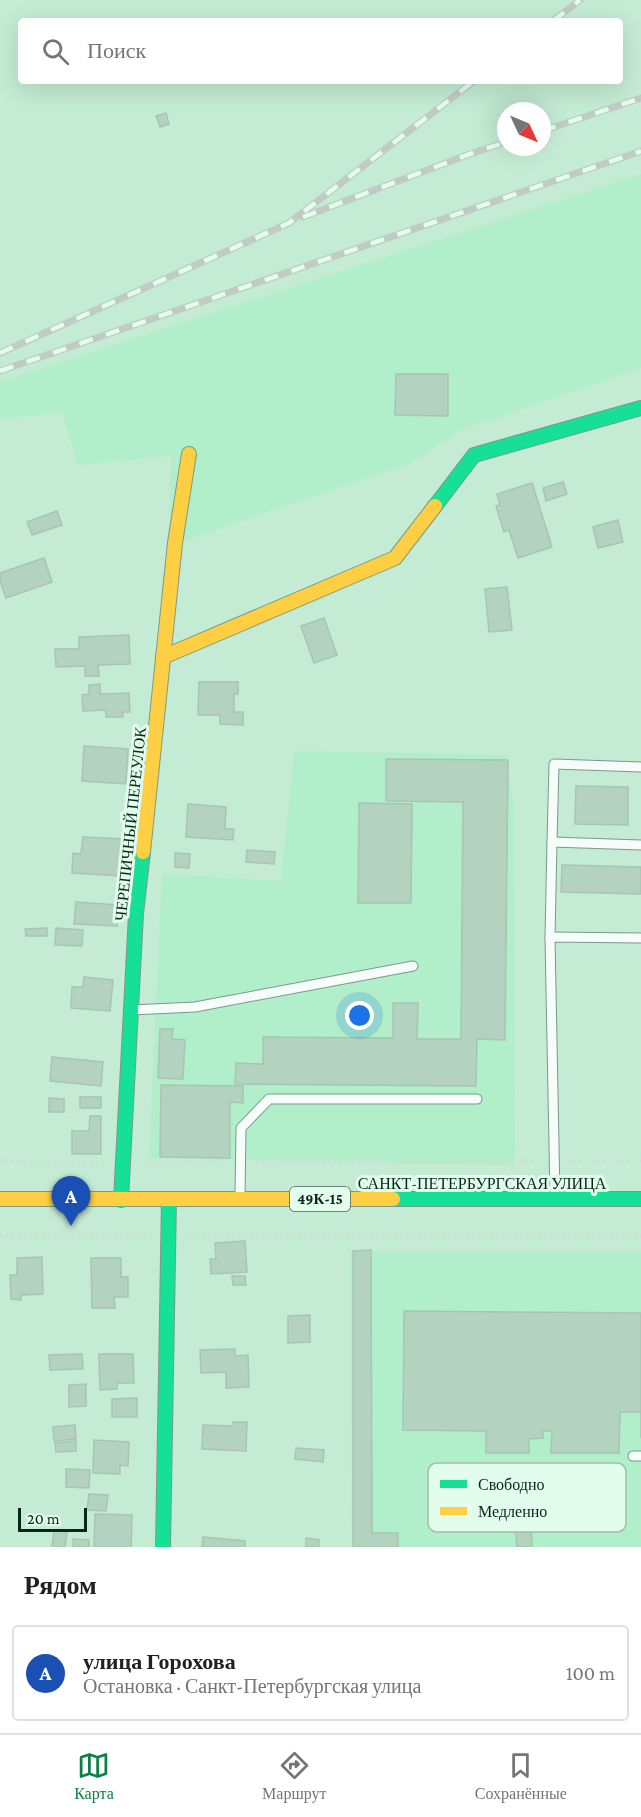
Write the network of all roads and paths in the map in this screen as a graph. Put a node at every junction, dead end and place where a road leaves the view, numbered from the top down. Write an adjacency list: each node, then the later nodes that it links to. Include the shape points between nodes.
1 (641, 408): 3 (street, via 474,455 396,558)
2 (189, 454): 3 (street, ЧЕРЕПИЧНЫЙ ПЕРЕУЛОК)
3 (163, 657): 10 (street, ЧЕРЕПИЧНЫЙ ПЕРЕУЛОК, via 136,914)
4 (641, 767): 5 (lane, via 554,764)
5 (552, 842): 6 (lane); 7 (lane)
6 (641, 845)
7 (550, 937): 8 (lane); 13 (lane)
8 (641, 938)
9 (413, 966): 10 (lane, via 195,1007)
10 (131, 1010): 16 (street, ЧЕРЕПИЧНЫЙ ПЕРЕУЛОК)
11 (477, 1099): 15 (lane, via 269,1099 241,1128)
12 (0, 1161): 16 (path)
13 (554, 1161): 14 (path); 15 (path); 20 (lane)
14 (641, 1161)
15 (240, 1162): 16 (path); 19 (lane)
16 (123, 1163): 22 (street, ЧЕРЕПИЧНЫЙ ПЕРЕУЛОК)
17 (0, 1199): 22 (street, САНКТ-ПЕТЕРБУРГСКАЯ УЛИЦА / 49К-15)
18 (169, 1199): 19 (street, САНКТ-ПЕТЕРБУРГСКАЯ УЛИЦА / 49К-15); 22 (street, САНКТ-ПЕТЕРБУРГСКАЯ УЛИЦА / 49К-15); 24 (street)
19 (240, 1199): 20 (street, САНКТ-ПЕТЕРБУРГСКАЯ УЛИЦА / 49К-15)
20 (555, 1199): 21 (street, САНКТ-ПЕТЕРБУРГСКАЯ УЛИЦА / 49К-15)
21 (641, 1199)
22 (121, 1200)
23 (0, 1235): 24 (path)
24 (168, 1236): 25 (path); 26 (street)
25 (641, 1236)
26 (164, 1547)

